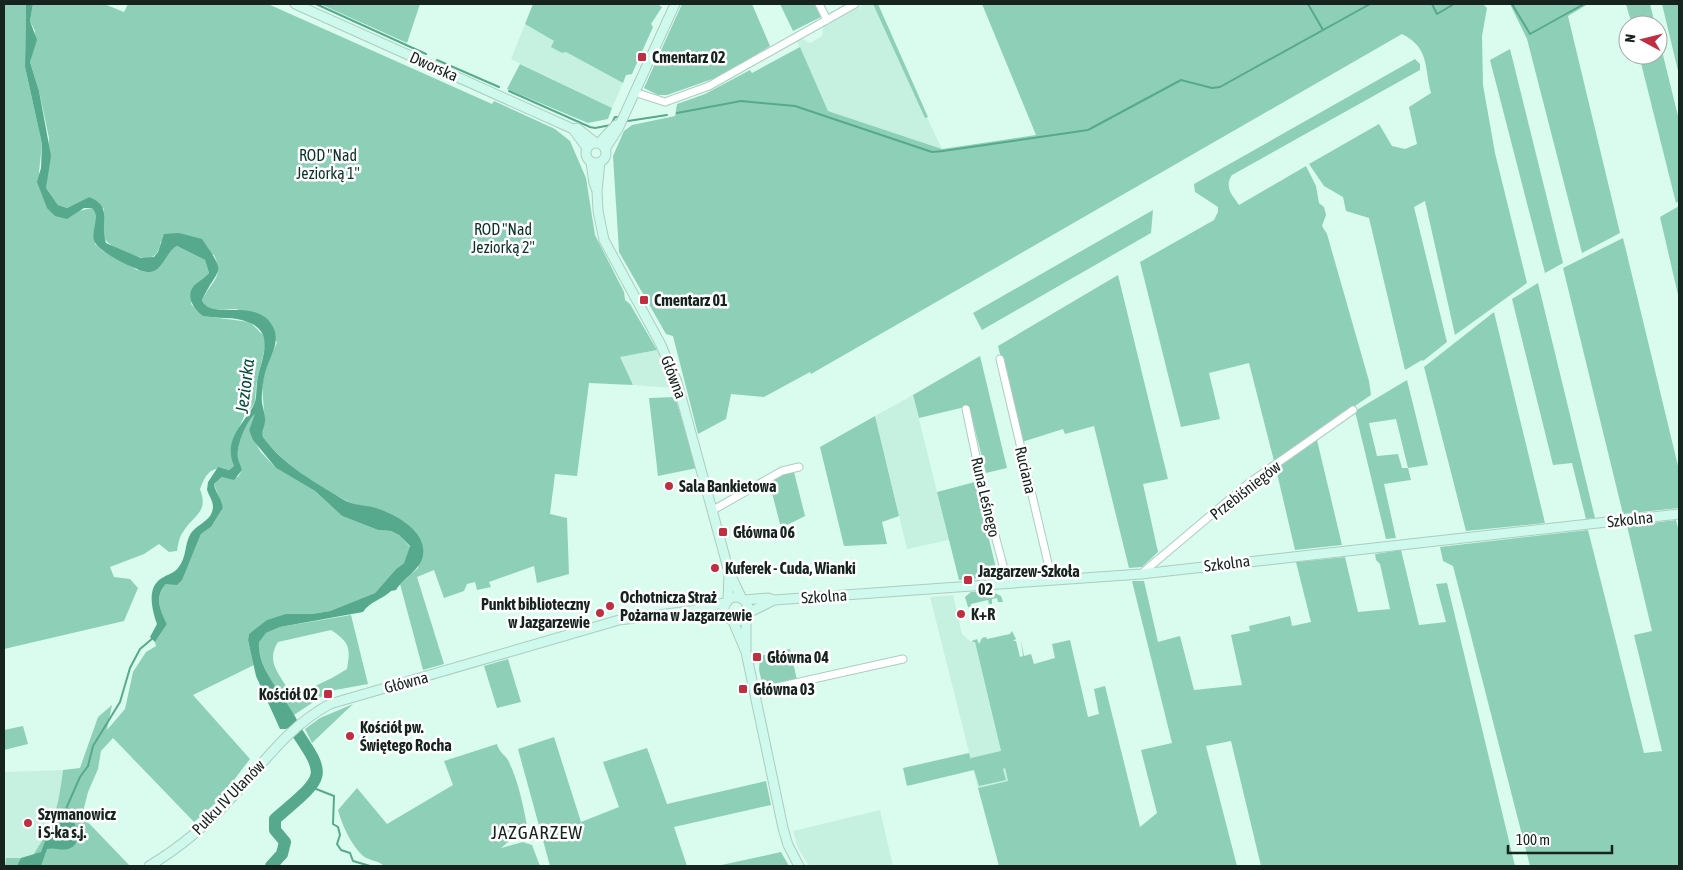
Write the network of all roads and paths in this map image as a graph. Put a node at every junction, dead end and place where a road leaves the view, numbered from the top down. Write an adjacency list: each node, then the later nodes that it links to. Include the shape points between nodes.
1 (295, 4): 7 (street, Dworska)
2 (675, 4): 6 (street)
3 (819, 4): 5 (street)
4 (855, 4): 5 (street)
5 (827, 20): 6 (street, via 701,90 665,102)
6 (634, 92): 8 (street, via 613,139)
7 (573, 128): 8 (street, Dworska); 9 (street)
8 (600, 145): 9 (street); 10 (street, via 604,158)
9 (587, 148): 10 (street, via 586,156)
10 (596, 162): 15 (street, Główna, via 599,219 604,240 660,343 677,382)
11 (1000, 359): 19 (street, Ruciana)
12 (966, 409): 20 (street, Runa Leśnego)
13 (1353, 410): 18 (street, Przebiśniegów, via 1249,483)
14 (799, 467): 15 (street, via 782,471)
15 (713, 510): 17 (street, Główna)
16 (1679, 514): 18 (street, Szkolna)
17 (729, 572): 21 (street, Główna); 23 (street, Główna)
18 (1141, 574): 19 (street, Szkolna)
19 (1052, 580): 20 (street, Szkolna)
20 (1008, 584): 22 (street, Szkolna)
21 (743, 599): 22 (street, Szkolna); 23 (street, via 735,597); 25 (street, via 748,606)
22 (774, 600): 25 (street, Szkolna)
23 (728, 601): 24 (street, Główna); 26 (street, via 725,611)
24 (690, 611): 26 (street, Główna); 30 (street, Główna, via 606,624 345,699 315,712)
25 (747, 615): 26 (street, via 739,621); 27 (street)
26 (730, 618): 27 (street)
27 (746, 652): 29 (street)
28 (904, 659): 29 (street)
29 (755, 692): 32 (street, via 785,834)
30 (302, 722): 31 (street, Pułku IV Ułanów, via 213,817)
31 (149, 866)
32 (799, 866)

